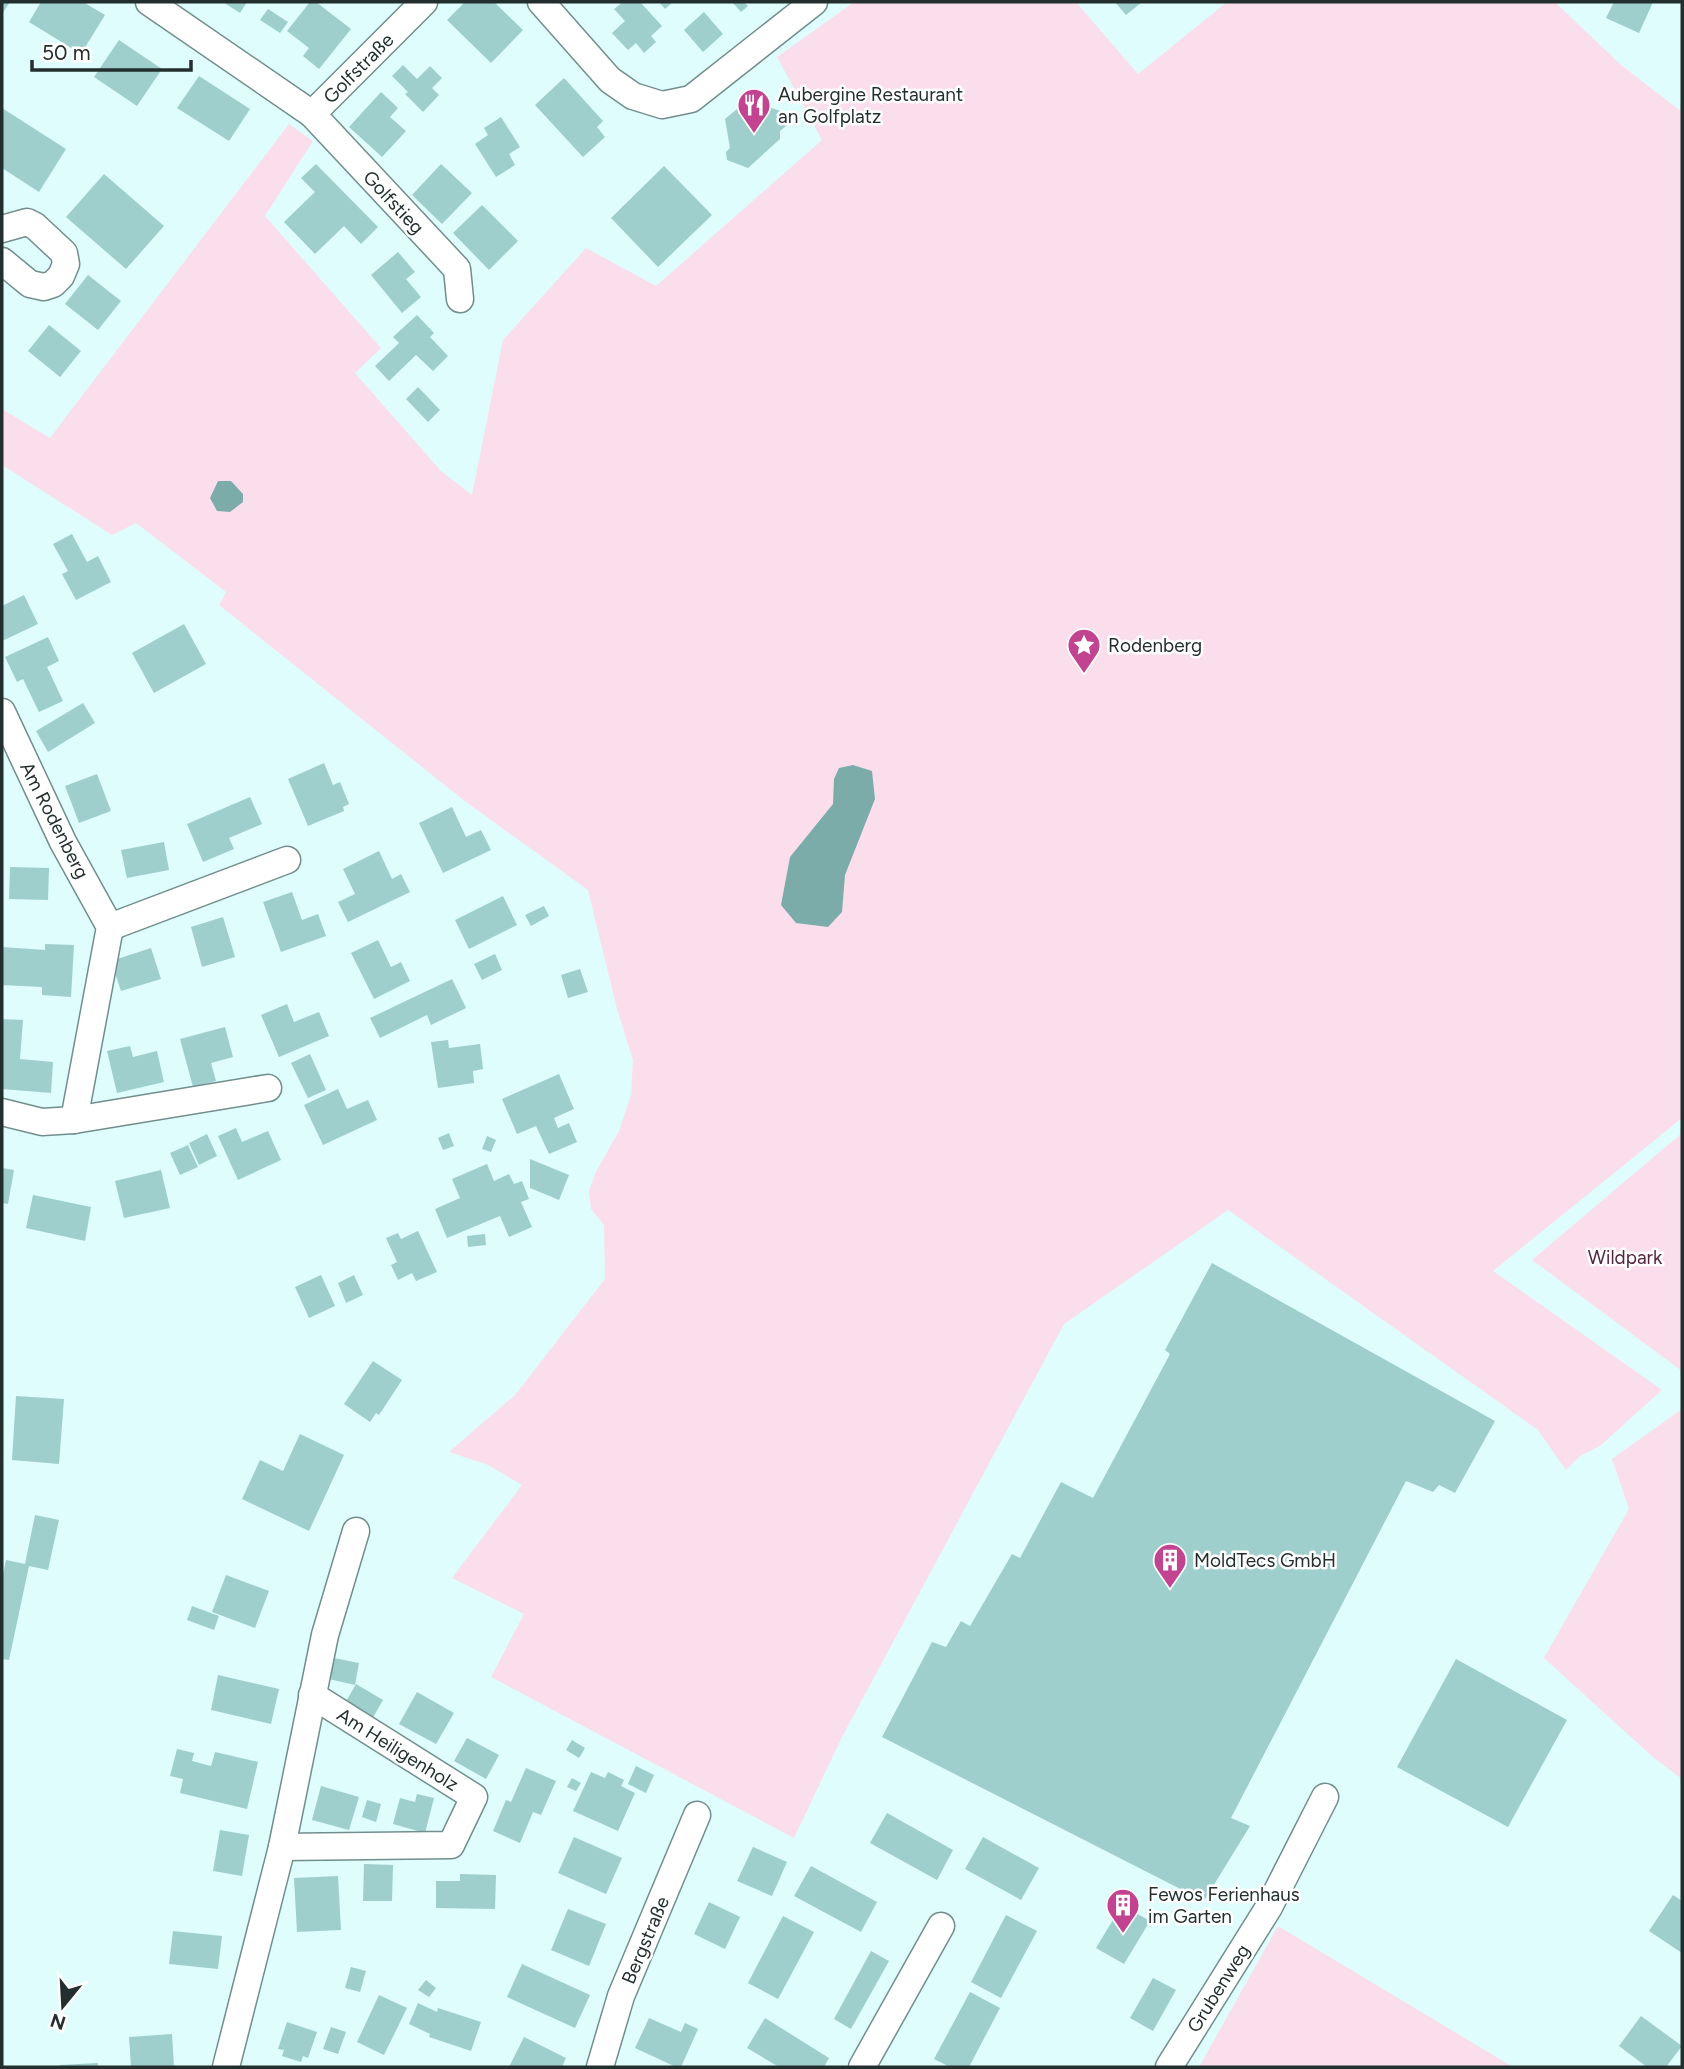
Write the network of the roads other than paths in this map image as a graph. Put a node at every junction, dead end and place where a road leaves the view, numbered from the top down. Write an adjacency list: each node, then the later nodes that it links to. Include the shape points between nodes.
1 (149, 2): 5 (street, Golfstraße)
2 (424, 2): 5 (street, Golfstraße)
3 (541, 2): 4 (street, via 610,80 633,96 662,105 691,99)
4 (814, 2)
5 (312, 114): 8 (street, Golfstieg, via 457,269)
6 (2, 229): 7 (street, via 27,222 35,226 64,253 66,264 61,276 44,287 30,284)
7 (2, 261)
8 (460, 299)
9 (2, 712): 11 (street, Am Rodenberg, via 63,842)
10 (288, 860): 11 (street)
11 (110, 927): 14 (street)
12 (268, 1088): 14 (street)
13 (2, 1112): 14 (street, via 42,1122)
14 (74, 1120)
15 (356, 1531): 16 (street, Am Heiligenholz)
16 (312, 1695): 19 (street, Am Heiligenholz); 19 (street, Am Heiligenholz, via 474,1797 451,1845)
17 (1325, 1797): 24 (street, Grubenweg, via 1269,1906)
18 (697, 1815): 22 (street, Bergstraße, via 621,1996)
19 (282, 1847): 21 (street, Am Heiligenholz)
20 (941, 1926): 23 (street)
21 (226, 2067)
22 (600, 2067)
23 (862, 2067)
24 (1169, 2067)

